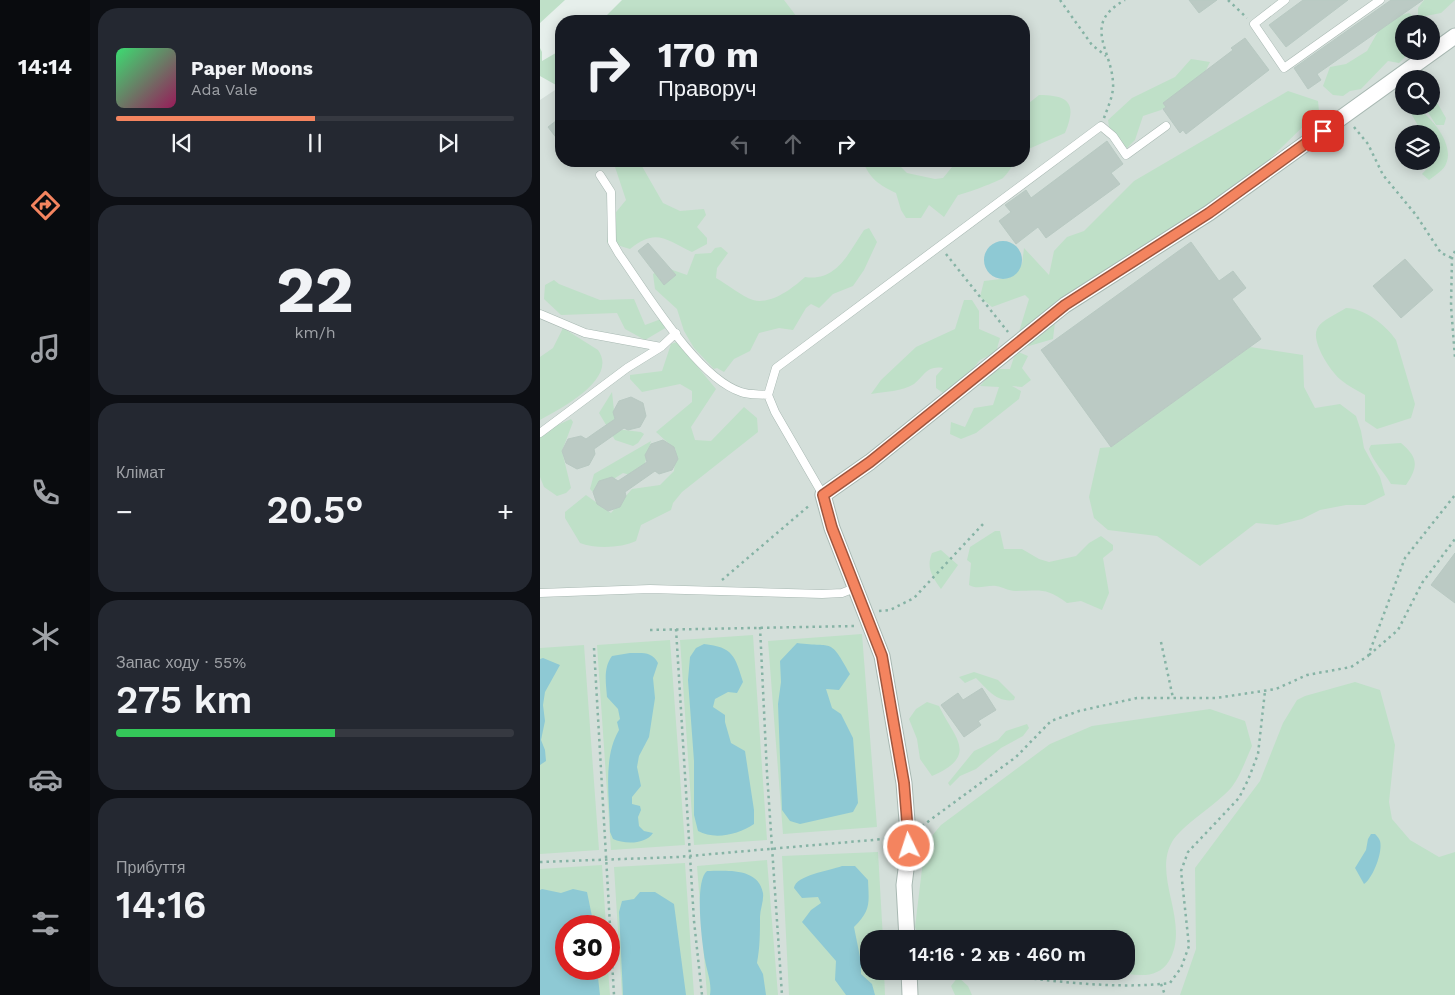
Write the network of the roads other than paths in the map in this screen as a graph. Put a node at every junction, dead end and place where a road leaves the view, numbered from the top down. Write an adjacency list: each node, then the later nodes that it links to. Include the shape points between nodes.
1 (1285, 0): 2 (lane, via 1254,24 1284,68)
2 (1380, 0)
3 (1455, 36): 11 (street, via 1209,213 1065,305 870,462)
4 (1166, 126): 9 (lane, via 1126,155 1113,136 1101,126 776,368)
5 (600, 175): 7 (lane, via 610,192 612,242)
6 (540, 314): 8 (lane, via 585,333)
7 (676, 333): 8 (lane); 9 (lane, via 703,367 719,380 741,392)
8 (661, 347): 10 (lane, via 626,368)
9 (768, 395): 11 (lane)
10 (540, 433)
11 (823, 495): 12 (street)
12 (855, 588): 13 (lane, via 842,593 822,594 650,589); 14 (street, via 884,666 904,783 908,837 904,885)
13 (540, 593)
14 (906, 930)
15 (909, 980): 16 (street)
16 (910, 995)

